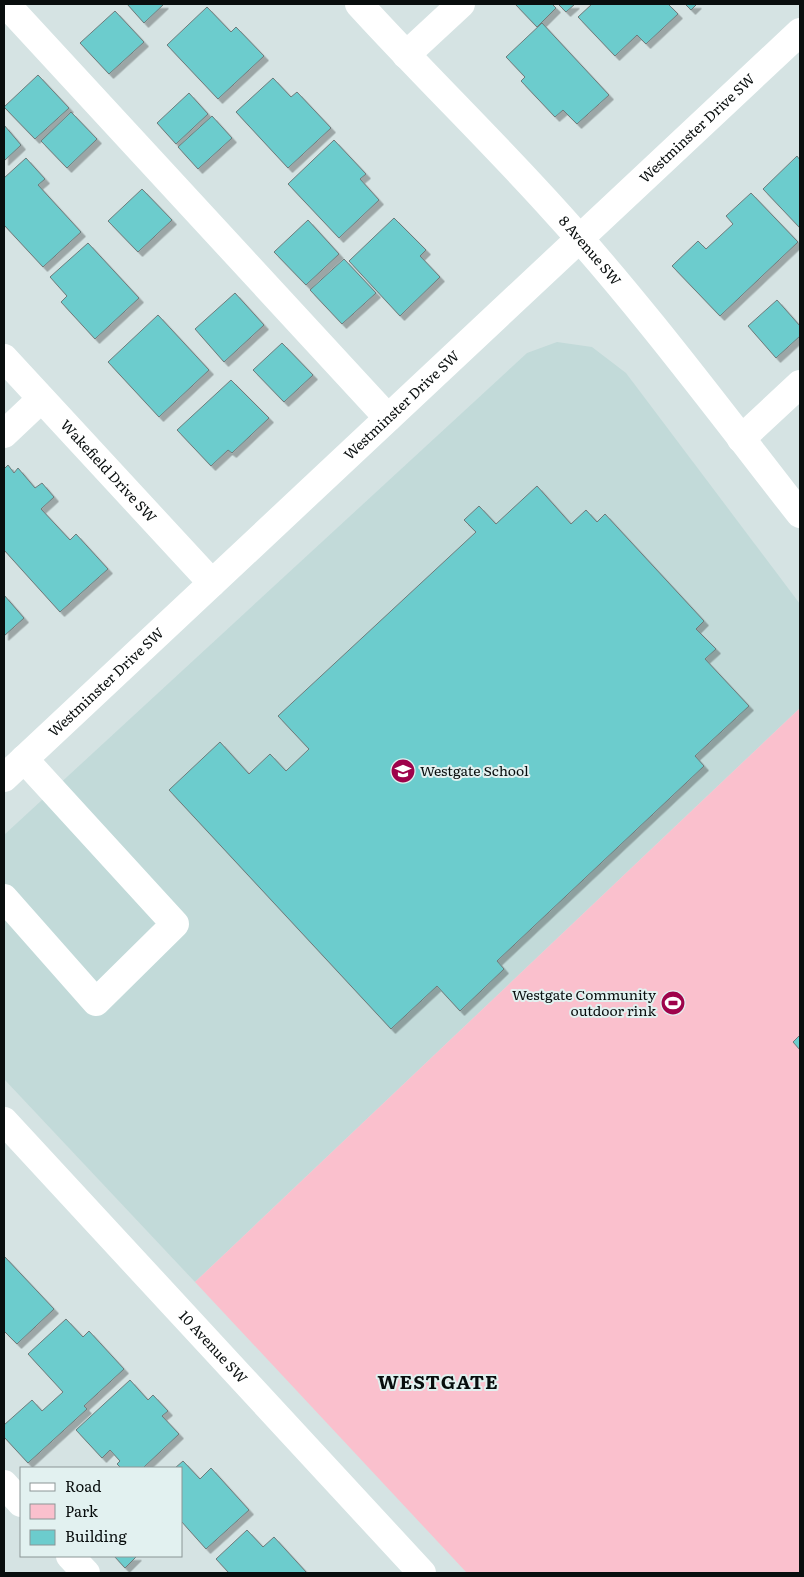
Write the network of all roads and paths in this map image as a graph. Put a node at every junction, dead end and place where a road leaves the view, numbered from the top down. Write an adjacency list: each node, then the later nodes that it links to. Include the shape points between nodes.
1 (6, 4): 10 (street)
2 (359, 4): 5 (street, 8 Avenue SW)
3 (461, 4): 5 (street)
4 (800, 32): 6 (street, Westminster Drive SW)
5 (406, 55): 6 (street, 8 Avenue SW, via 546,200)
6 (579, 239): 10 (street, Westminster Drive SW); 12 (street, 8 Avenue SW)
7 (4, 358): 9 (street, Wakefield Drive SW)
8 (800, 384): 12 (street)
9 (41, 399): 11 (street); 14 (street, Wakefield Drive SW)
10 (388, 418): 14 (street, Westminster Drive SW)
11 (4, 434)
12 (741, 439): 13 (street, 8 Avenue SW)
13 (800, 514)
14 (212, 583): 15 (street, Westminster Drive SW)
15 (24, 759): 16 (street, Westminster Drive SW); 17 (street, via 175,924 96,1002)
16 (4, 778)
17 (4, 898)
18 (4, 1121): 23 (street, 10 Avenue SW)
19 (4, 1484): 20 (street)
20 (20, 1502)
21 (71, 1557): 22 (street)
22 (86, 1573)
23 (422, 1573)

